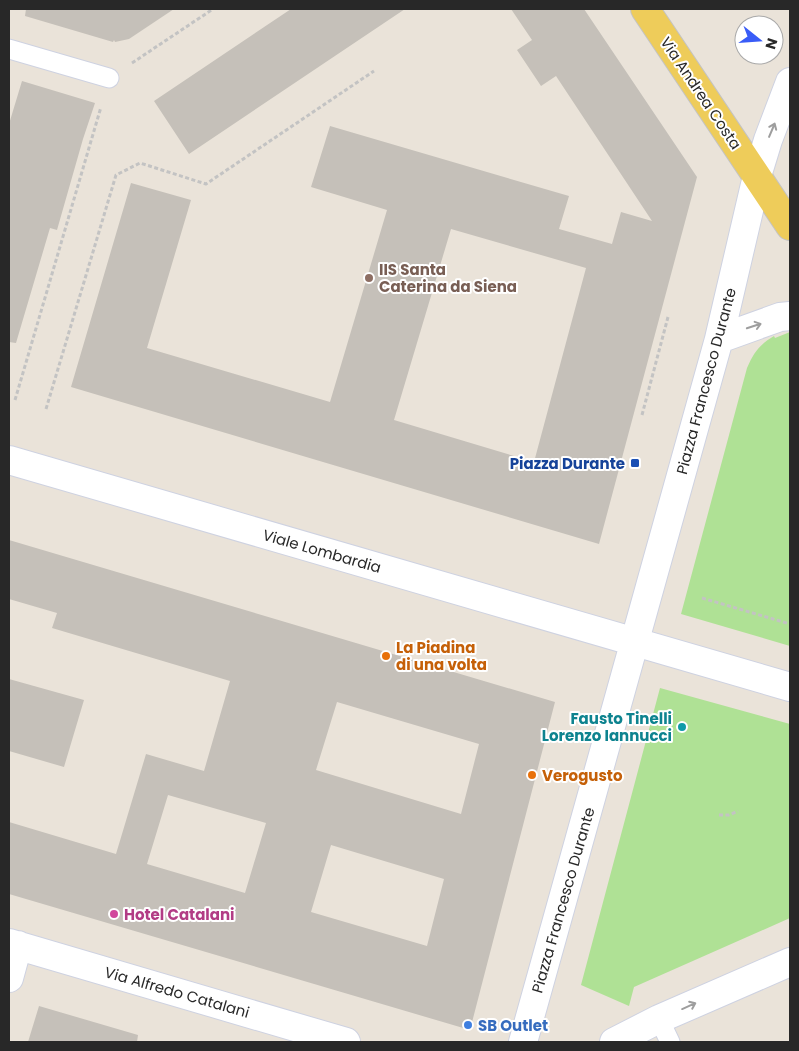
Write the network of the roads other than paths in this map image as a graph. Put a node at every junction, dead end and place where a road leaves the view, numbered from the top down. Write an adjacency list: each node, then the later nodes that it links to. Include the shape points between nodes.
1 (645, 9): 5 (main road, Via Andrea Costa)
2 (9, 49): 3 (lane)
3 (109, 78)
4 (790, 82): 5 (street, Piazza Francesco Durante, one-way to 4)
5 (757, 176): 6 (main road); 8 (street, Piazza Francesco Durante)
6 (790, 226)
7 (790, 316): 8 (street, one-way to 7)
8 (719, 339): 10 (street, Piazza Francesco Durante)
9 (9, 460): 10 (street, Viale Lombardia)
10 (634, 642): 11 (street); 17 (street, Piazza Francesco Durante)
11 (790, 688)
12 (13, 944): 14 (street); 16 (street, Via Alfredo Catalani)
13 (790, 962): 15 (street, one-way to 13)
14 (9, 978)
15 (665, 1031): 18 (street)
16 (346, 1042)
17 (523, 1042)
18 (614, 1042)

